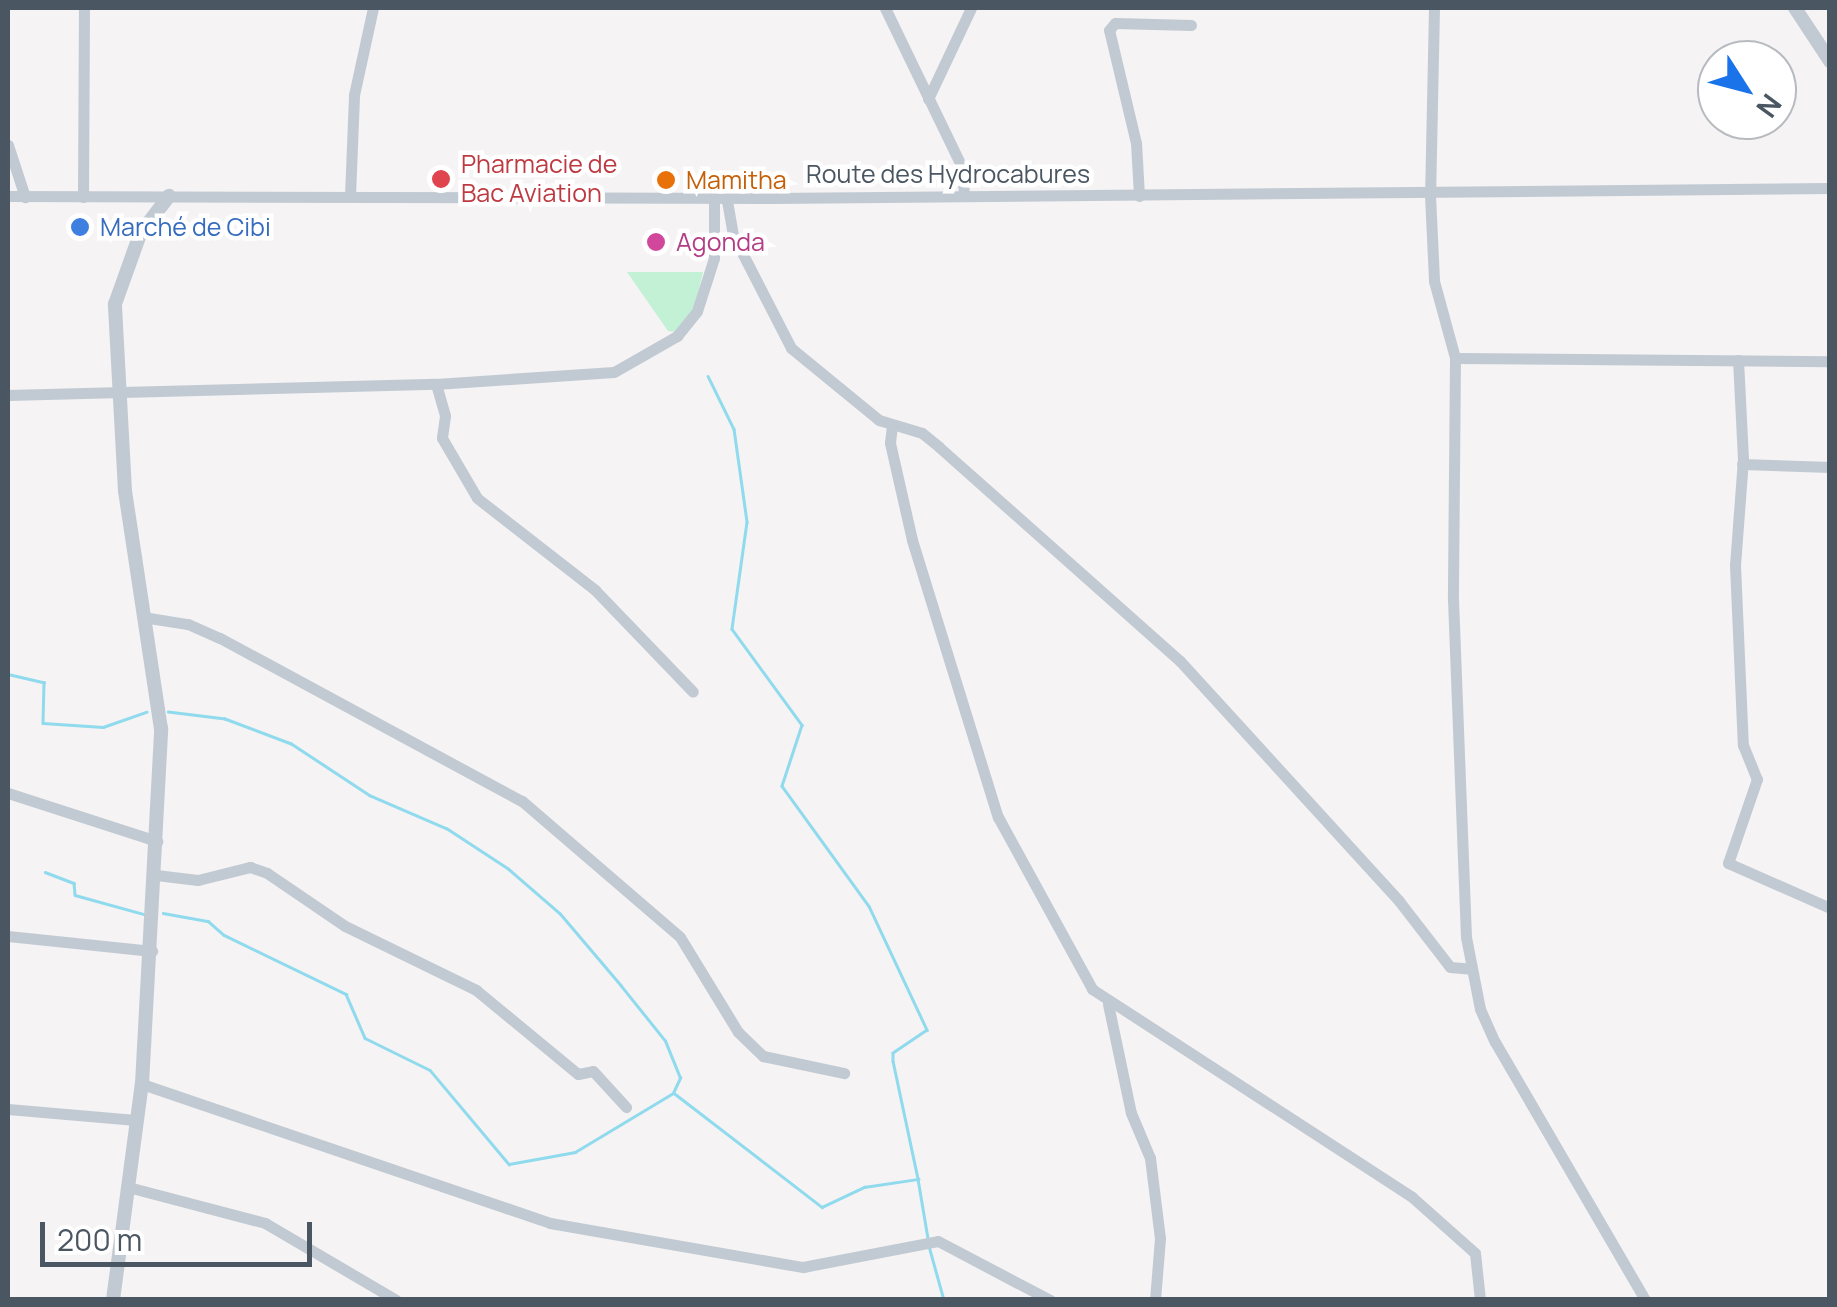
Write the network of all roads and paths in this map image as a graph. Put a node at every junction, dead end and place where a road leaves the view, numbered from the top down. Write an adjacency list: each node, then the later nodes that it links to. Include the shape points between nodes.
1 (84, 8): 20 (street)
2 (373, 8): 17 (street, via 354,94)
3 (971, 8): 9 (street)
4 (1434, 8): 13 (street)
5 (1796, 8): 8 (street)
6 (890, 11): 9 (street)
7 (1191, 25): 19 (street, via 1115,23 1109,30 1136,143)
8 (1830, 61)
9 (928, 99): 18 (street, via 962,167)
10 (8, 145): 15 (street)
11 (1830, 188): 13 (street, Route des Hydrocabures)
12 (720, 195): 17 (street, Route des Hydrocabures); 18 (street, Route des Hydrocabures); 24 (street, via 714,258 697,310 644,360 614,372); 27 (street, via 733,235 791,348)
13 (1430, 195): 19 (street, Route des Hydrocabures); 21 (street, via 1434,281)
14 (8, 196): 15 (street, Route des Hydrocabures)
15 (25, 196): 20 (street, Route des Hydrocabures)
16 (170, 196): 17 (street, Route des Hydrocabures); 20 (street, Route des Hydrocabures); 25 (street, via 123,270 115,304)
17 (350, 196)
18 (964, 196): 19 (street, Route des Hydrocabures)
19 (1138, 196)
20 (83, 197)
21 (1454, 358): 22 (street); 38 (street, via 1461,885)
22 (1738, 360): 23 (street); 28 (street)
23 (1830, 361)
24 (436, 384): 25 (street); 31 (street, via 445,416 442,438 477,498 595,590)
25 (117, 390): 26 (street); 30 (street, via 125,491)
26 (8, 395)
27 (892, 426): 38 (street, via 931,440 1180,661 1399,901 1450,967); 39 (street, via 890,444 912,540 998,817 1058,935)
28 (1742, 464): 29 (street); 35 (street, via 1735,565 1740,685 1743,744 1757,779 1728,863)
29 (1830, 467)
30 (148, 618): 33 (street, via 161,729); 40 (street, via 220,638 522,801 680,937 738,1032 763,1056)
31 (693, 692)
32 (8, 793): 33 (street)
33 (158, 841): 34 (street)
34 (156, 875): 37 (street); 42 (street, via 198,880 250,868 267,873 345,926 476,990 578,1074 593,1071)
35 (1830, 908)
36 (8, 936): 37 (street)
37 (152, 951): 41 (street)
38 (1471, 969): 51 (street, via 1495,1042)
39 (1108, 1004): 49 (street, via 1131,1113 1150,1158 1160,1238); 50 (street, via 1304,1122 1412,1197 1475,1253)
40 (844, 1073)
41 (142, 1084): 44 (street); 48 (street, via 550,1223 803,1267 924,1241)
42 (626, 1106)
43 (8, 1109): 44 (street)
44 (136, 1120): 45 (street)
45 (128, 1187): 46 (street); 47 (street, via 265,1223)
46 (113, 1300)
47 (396, 1300)
48 (1050, 1300)
49 (1156, 1300)
50 (1480, 1300)
51 (1645, 1300)

